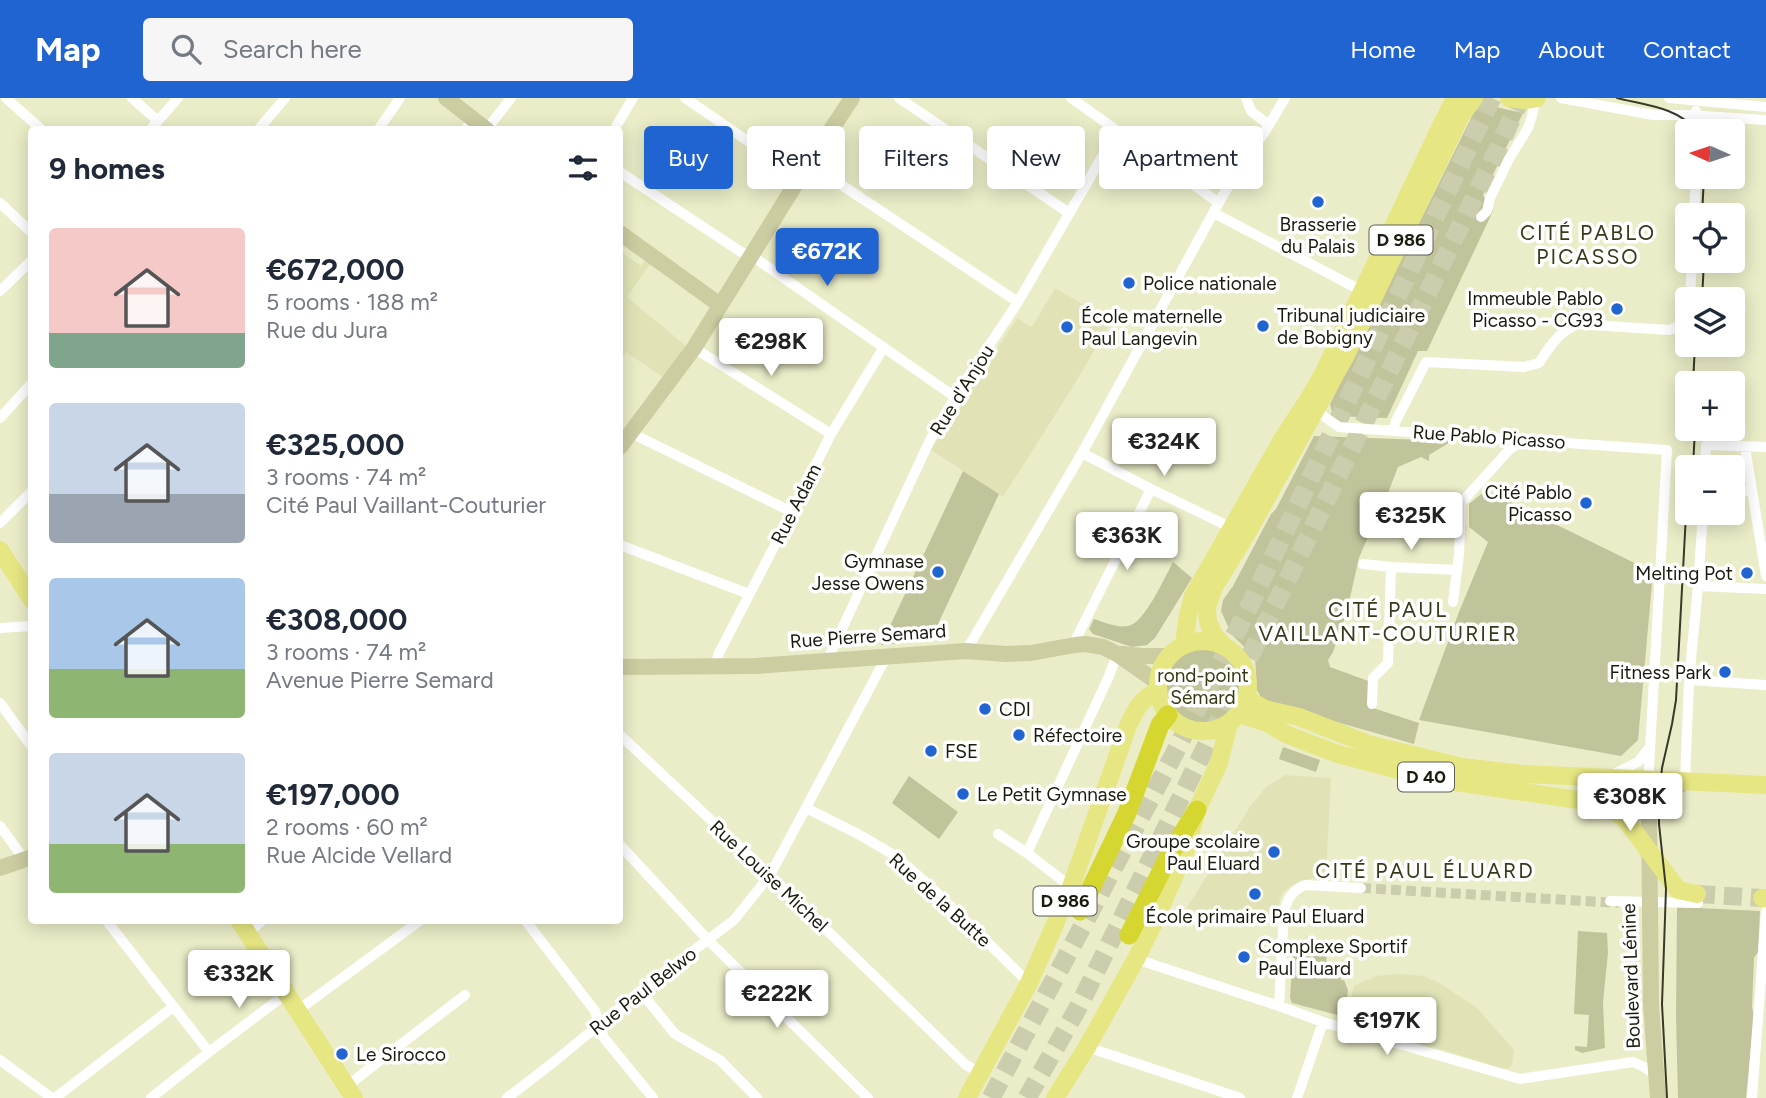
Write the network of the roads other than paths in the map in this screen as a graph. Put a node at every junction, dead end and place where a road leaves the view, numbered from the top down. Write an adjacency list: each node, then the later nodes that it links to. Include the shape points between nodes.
1 (6, 98): 29 (street)
2 (132, 98): 28 (street)
3 (178, 98): 28 (street)
4 (285, 98): 30 (street)
5 (400, 98): 31 (street)
6 (446, 98): 26 (street)
7 (511, 98): 32 (street)
8 (634, 98): 33 (street)
9 (685, 98): 36 (street)
10 (852, 98): 34 (street)
11 (899, 98): 44 (street)
12 (1071, 98): 35 (street)
13 (1246, 98): 27 (street, via 1251,111)
14 (1285, 98): 27 (street)
15 (1458, 98): 51 (main road, D 986)
16 (1474, 98): 60 (main road, D 986, via 1460,117 1351,346)
17 (1509, 98): 18 (main road)
18 (1536, 98): 45 (street, via 1528,128)
19 (1561, 98): 23 (street, via 1653,115)
20 (1669, 98): 21 (street)
21 (1690, 99): 22 (street); 23 (street)
22 (1766, 107)
23 (1698, 115): 24 (street); 25 (street)
24 (1698, 119)
25 (1766, 120)
26 (470, 124)
27 (1269, 124): 43 (street)
28 (154, 125)
29 (38, 126)
30 (261, 126)
31 (381, 126)
32 (489, 126)
33 (616, 126)
34 (834, 126)
35 (1110, 126)
36 (747, 135)
37 (1099, 162): 44 (street, Rue d'Anjou)
38 (623, 174): 48 (street)
39 (793, 189): 48 (street)
40 (836, 189): 52 (street)
41 (1192, 189): 43 (street)
42 (0, 203): 46 (street)
43 (1216, 208): 51 (street); 69 (street)
44 (1069, 213): 52 (street, Rue d'Anjou)
45 (1481, 216)
46 (28, 229)
47 (623, 235): 53 (street)
48 (752, 256): 53 (street); 55 (street)
49 (28, 264): 50 (street)
50 (0, 291)
51 (1362, 291): 57 (main road, D 986)
52 (1018, 302): 59 (street, Rue d'Anjou)
53 (720, 305): 56 (street)
54 (1675, 328): 62 (street, via 1577,324 1553,341 1539,363 1524,367 1426,362)
55 (884, 347): 59 (street); 64 (street, Rue Adam)
56 (694, 348): 63 (street); 64 (street)
57 (1322, 374): 60 (street, via 1312,405); 78 (main road, D 986)
58 (28, 387): 61 (street)
59 (955, 397): 99 (street, Rue d'Anjou, via 930,440)
60 (1315, 410): 62 (street, Rue Pablo Picasso, via 1339,427); 94 (main road, D 986, via 1214,587 1207,607 1208,622)
61 (0, 418)
62 (1393, 430): 65 (street, Rue Pablo Picasso)
63 (631, 433): 66 (street); 75 (street)
64 (831, 434): 75 (street, Rue Adam)
65 (1521, 441): 83 (street, via 1461,503); 111 (street, Rue Pablo Picasso, via 1667,450)
66 (623, 443)
67 (1745, 447): 68 (street); 70 (street, via 1706,445); 73 (street)
68 (1766, 447)
69 (1082, 453): 71 (street); 95 (street)
70 (1706, 455)
71 (1151, 489): 78 (street); 93 (street)
72 (1745, 491): 73 (street)
73 (1751, 491): 84 (street)
74 (28, 495): 76 (street)
75 (792, 512): 88 (street, Rue Adam)
76 (0, 523)
77 (1702, 525): 85 (street)
78 (1233, 528): 92 (main road, D 986, via 1193,596)
79 (623, 546): 88 (street)
80 (0, 550): 86 (main road)
81 (1363, 564): 82 (street)
82 (1391, 567): 83 (street); 106 (street, via 1388,663 1373,678)
83 (1457, 570): 89 (street)
84 (1766, 576)
85 (1698, 586): 87 (street); 102 (street)
86 (28, 589)
87 (1766, 589)
88 (749, 594): 100 (street, Rue Adam)
89 (1453, 602)
90 (28, 626): 91 (street)
91 (0, 628)
92 (1185, 644): 94 (main road, via 1203,640); 98 (main road)
93 (1075, 645): 95 (street, Rue Pierre Semard, via 1031,653); 96 (street, Rue Pierre Semard)
94 (1223, 645): 107 (main road, via 1241,661 1246,673 1248,685)
95 (966, 650): 97 (street, Rue Pierre Semard)
96 (1118, 653): 98 (street, Rue Pierre Semard); 104 (street, Rue Pierre Semard); 123 (street)
97 (889, 656): 99 (street, Rue Pierre Semard); 116 (street, Rue Paul Belwo)
98 (1168, 656): 104 (main road)
99 (827, 661): 100 (street, Rue Pierre Semard)
100 (716, 666): 101 (street, Rue Pierre Semard)
101 (623, 667)
102 (1689, 680): 103 (street); 114 (street)
103 (1766, 685)
104 (1158, 686): 108 (main road); 127 (main road, D 986, via 1146,696 1128,726)
105 (0, 703): 110 (street)
106 (1372, 704)
107 (1238, 711): 108 (main road, via 1217,729 1203,731 1178,724); 112 (main road, D 40, via 1265,709 1299,717 1368,744 1450,765); 117 (main road); 122 (main road, D 40, via 1320,748 1406,772 1599,803 1619,814)
108 (1168, 715): 134 (highway)
109 (623, 738): 126 (street, Rue Louise Michel)
110 (28, 742)
111 (1651, 746): 112 (street, via 1638,762); 113 (street)
112 (1605, 778): 113 (main road, D 40)
113 (1649, 780): 114 (main road, D 40); 118 (street)
114 (1685, 781): 115 (main road, D 40); 118 (street)
115 (1766, 785)
116 (806, 808): 126 (street, Rue Paul Belwo); 142 (street, Rue de la Butte, via 894,855)
117 (1197, 810): 139 (highway); 141 (main road, via 1186,849)
118 (1649, 815): 122 (street, Boulevard Lénine)
119 (0, 826): 124 (street)
120 (998, 834): 123 (street)
121 (623, 848): 140 (street)
122 (1648, 852): 129 (main road); 131 (street, Boulevard Lénine)
123 (1027, 853): 127 (street)
124 (28, 858): 125 (street)
125 (0, 868)
126 (769, 875): 140 (street, Rue Paul Belwo, via 734,920); 155 (street, Rue Louise Michel, via 966,1065)
127 (1071, 887): 142 (main road, D 986)
128 (1361, 888): 146 (street, via 1305,885 1289,896 1284,911)
129 (1678, 890): 130 (main road); 131 (street, via 1658,890)
130 (1697, 899): 132 (street)
131 (1649, 900): 156 (street, Boulevard Lénine)
132 (1610, 901)
133 (1765, 903): 152 (street)
134 (1080, 911)
135 (109, 924): 147 (street)
136 (416, 924): 148 (street)
137 (528, 924): 150 (street, via 595,1012)
138 (243, 927): 144 (main road)
139 (1129, 936)
140 (708, 940): 143 (street, Rue Paul Belwo); 163 (street)
141 (1136, 959): 146 (street); 151 (main road)
142 (1029, 983): 155 (main road, D 986)
143 (640, 991): 150 (street, Rue Paul Belwo); 162 (street, via 675,1034 720,1060)
144 (286, 994): 148 (main road); 153 (street)
145 (465, 995): 157 (street)
146 (1279, 1006): 149 (street)
147 (173, 1007): 153 (street); 158 (street)
148 (298, 1011): 157 (main road)
149 (1322, 1022): 156 (street, via 1520,1079 1633,1062); 167 (street)
150 (599, 1024): 160 (street, Rue Paul Belwo); 161 (street, via 604,1038)
151 (1087, 1047): 165 (main road); 166 (street)
152 (1761, 1047): 169 (street)
153 (209, 1052): 159 (street)
154 (0, 1060): 158 (street)
155 (981, 1073): 164 (main road, D 986)
156 (1656, 1075): 168 (street, Boulevard Lénine)
157 (351, 1092)
158 (54, 1098)
159 (151, 1098)
160 (507, 1098)
161 (653, 1098)
162 (757, 1098)
163 (868, 1098)
164 (967, 1098)
165 (1055, 1098)
166 (1240, 1098)
167 (1297, 1098)
168 (1658, 1098)
169 (1752, 1098)

